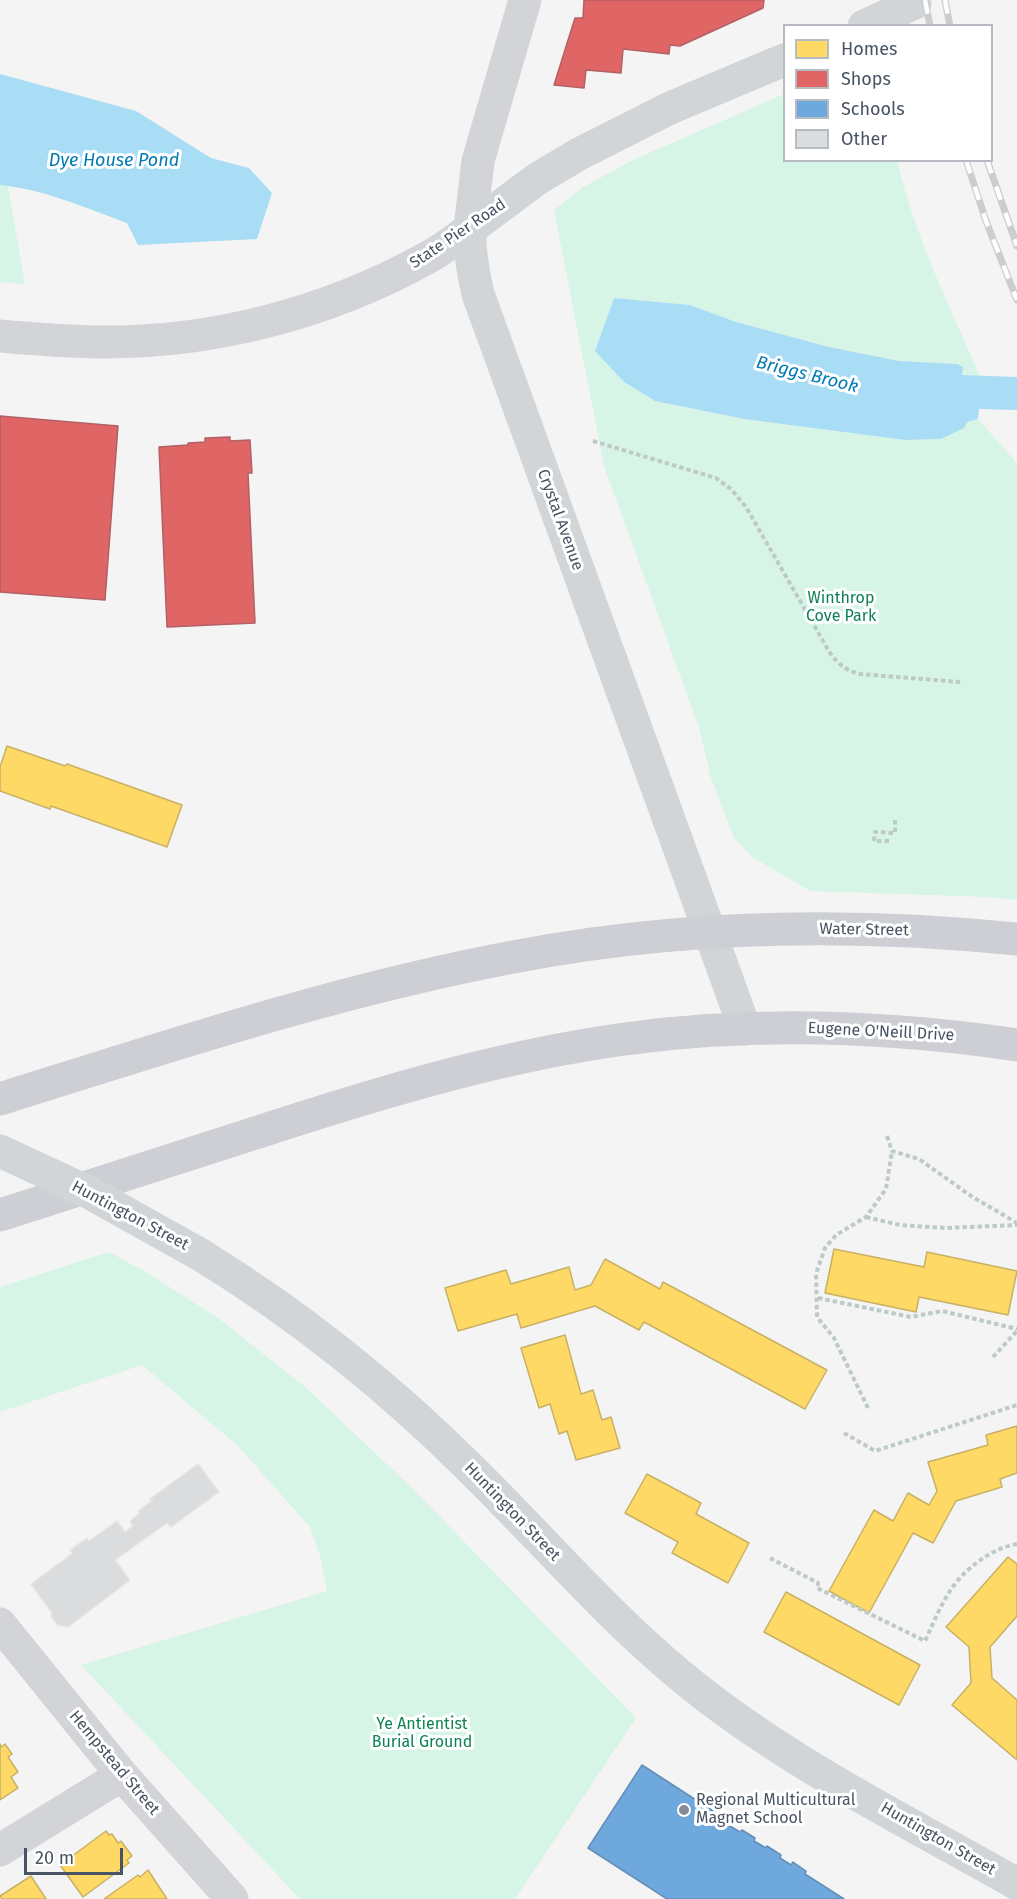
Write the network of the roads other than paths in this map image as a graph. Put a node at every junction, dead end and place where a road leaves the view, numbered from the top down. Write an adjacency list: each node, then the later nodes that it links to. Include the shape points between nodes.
1 (525, 0): 5 (street, Crystal Avenue, via 478,161)
2 (915, 3): 3 (main road)
3 (868, 24)
4 (783, 60): 5 (main road, State Pier Road, via 670,108 598,144 537,179)
5 (470, 229): 6 (street, State Pier Road, via 428,258 375,285 270,321 144,340 58,341); 7 (main road, Crystal Avenue, via 478,294)
6 (0, 336)
7 (710, 933): 8 (main road, Water Street, via 879,929); 9 (main road, Crystal Avenue); 11 (main road, Water Street, via 584,945 402,980 235,1026)
8 (1017, 939)
9 (745, 1029): 10 (main road, Eugene O'Neill Drive, via 880,1030); 13 (main road, Eugene O'Neill Drive, via 626,1038 491,1064 319,1113)
10 (1017, 1045)
11 (0, 1099)
12 (0, 1151): 17 (main road, Huntington Street, bridge, via 90,1193 254,1288 364,1371 412,1413 601,1603 683,1677 781,1748)
13 (0, 1215)
14 (0, 1624): 15 (street, Hempstead Street)
15 (122, 1775): 16 (street); 18 (street, Hempstead Street)
16 (0, 1850)
17 (1017, 1884)
18 (232, 1899)

